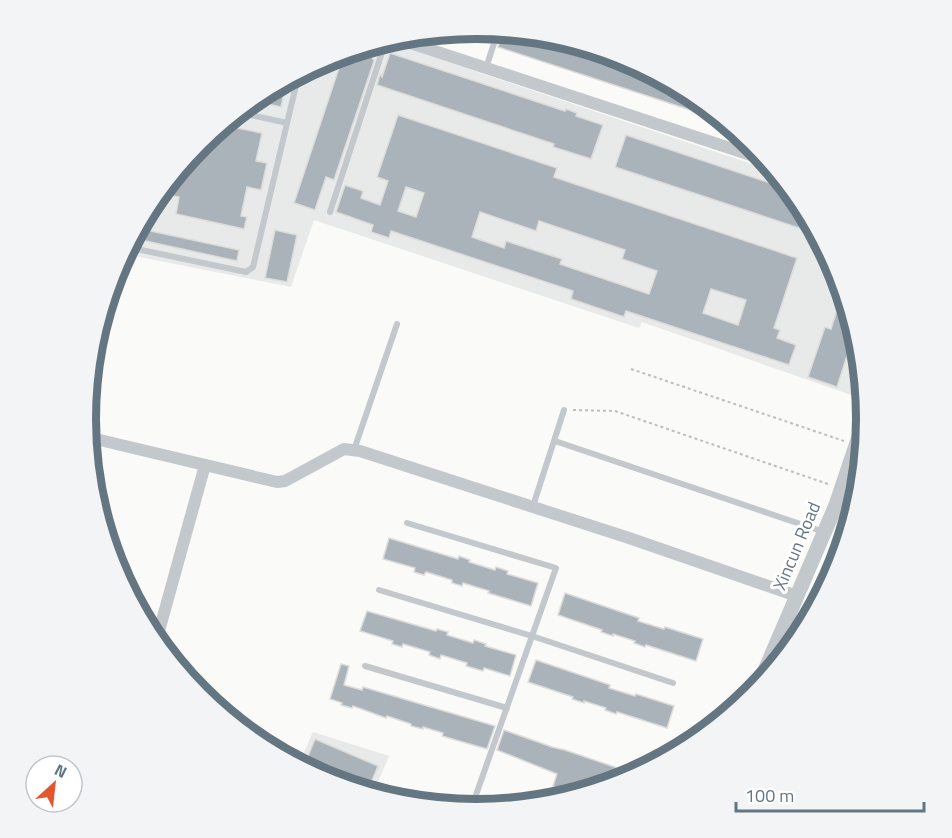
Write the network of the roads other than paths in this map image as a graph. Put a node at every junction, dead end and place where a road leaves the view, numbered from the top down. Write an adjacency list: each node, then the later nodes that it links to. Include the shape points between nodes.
1 (495, 40): 4 (lane)
2 (413, 44): 4 (street)
3 (382, 51): 9 (lane)
4 (486, 68): 8 (street)
5 (296, 84): 7 (lane)
6 (249, 115): 7 (lane)
7 (287, 123): 10 (lane, via 253,267 246,272)
8 (749, 154)
9 (330, 212)
10 (136, 249)
11 (397, 324): 16 (lane)
12 (564, 410): 14 (lane)
13 (97, 438): 17 (street)
14 (555, 441): 18 (lane); 20 (lane)
15 (855, 449): 20 (street, Xincun Road)
16 (354, 450): 17 (street, via 344,449 285,481); 18 (street)
17 (205, 465): 23 (street)
18 (533, 507): 22 (street)
19 (406, 523): 26 (lane, via 556,568)
20 (824, 532): 22 (street, Xincun Road)
21 (379, 590): 26 (lane)
22 (797, 596): 24 (street, Xincun Road)
23 (160, 629)
24 (782, 632): 25 (lane); 27 (street, Xincun Road)
25 (789, 634)
26 (532, 636): 29 (lane); 30 (lane)
27 (770, 659)
28 (365, 666): 30 (lane)
29 (673, 683)
30 (507, 708): 31 (lane)
31 (475, 799)

